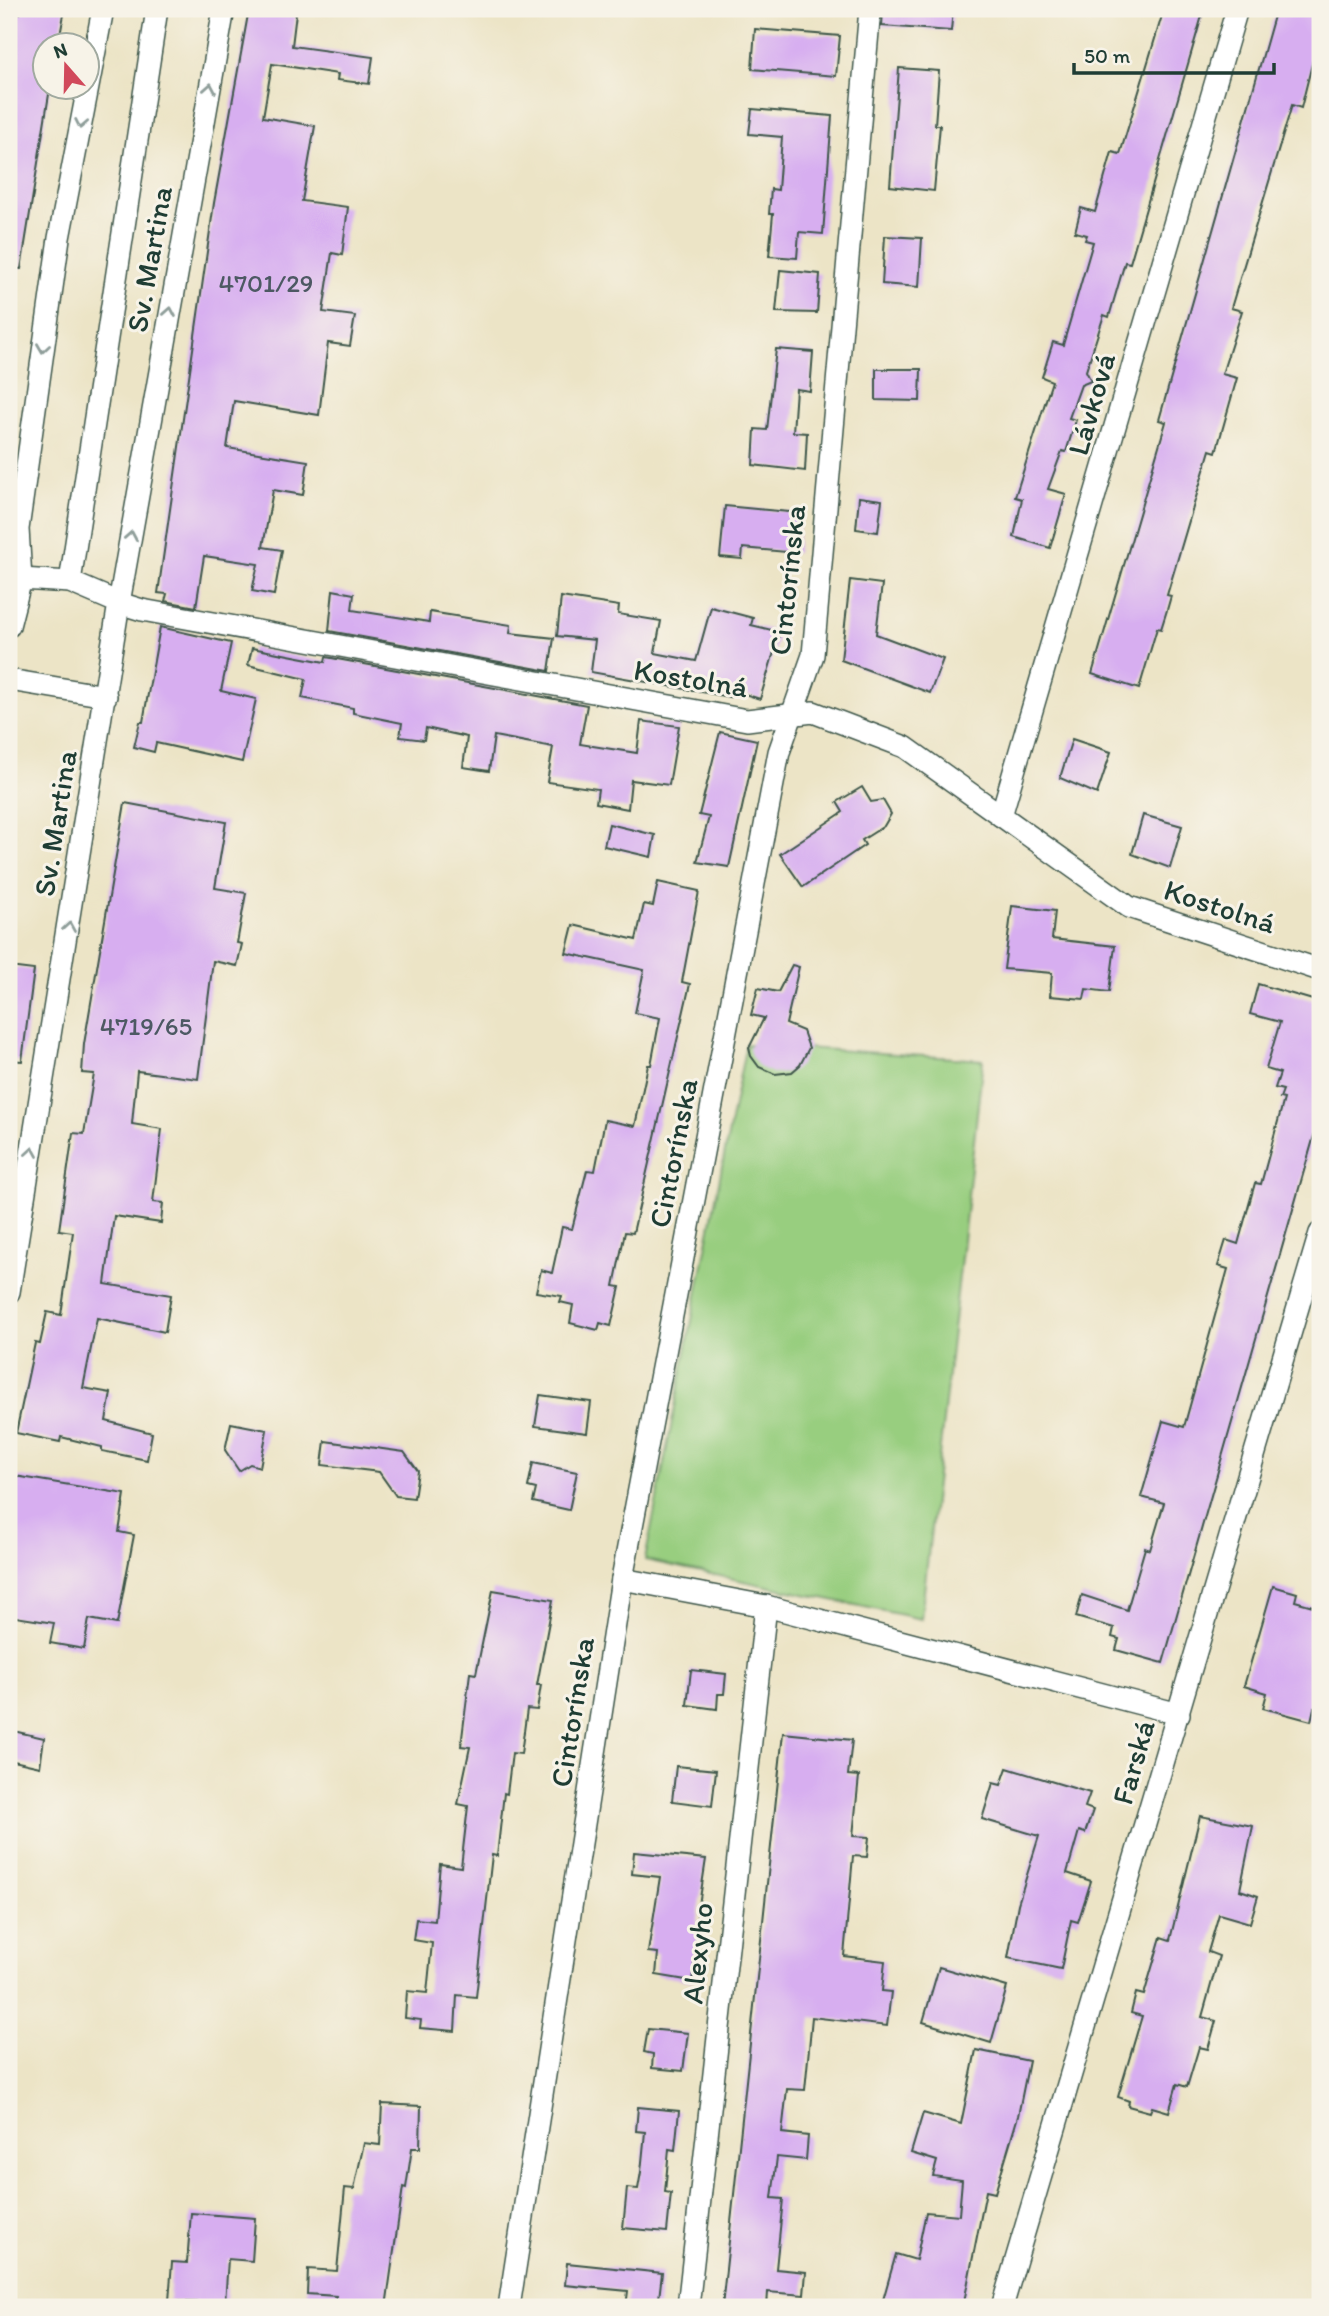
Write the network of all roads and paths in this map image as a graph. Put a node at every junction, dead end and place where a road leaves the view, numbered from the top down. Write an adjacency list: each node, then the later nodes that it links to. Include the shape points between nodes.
1 (103, 9): 6 (street, one-way to 6, via 58,238 18,529)
2 (157, 9): 7 (street, Sv. Martina)
3 (223, 9): 8 (street, Sv. Martina, one-way to 3)
4 (870, 9): 12 (street, Cintorínska, via 813,655)
5 (1237, 9): 13 (street, Lávková)
6 (21, 579): 7 (street); 9 (street)
7 (71, 582): 8 (street)
8 (120, 603): 11 (street, Sv. Martina); 12 (street, Kostolná, via 747,720)
9 (9, 626)
10 (9, 680): 11 (street)
11 (106, 696): 16 (street, Sv. Martina, one-way to 11)
12 (791, 715): 13 (street, Kostolná, via 813,712 905,747); 17 (street, Cintorínska, via 779,752)
13 (1001, 816): 14 (street, Kostolná, via 1129,907)
14 (1320, 970)
15 (1320, 1233): 19 (street, Farská)
16 (9, 1292)
17 (622, 1579): 18 (street); 20 (street, Cintorínska)
18 (766, 1606): 19 (street); 21 (street, Alexyho)
19 (1179, 1714): 22 (street, Farská)
20 (509, 2307)
21 (688, 2307)
22 (1002, 2307)

